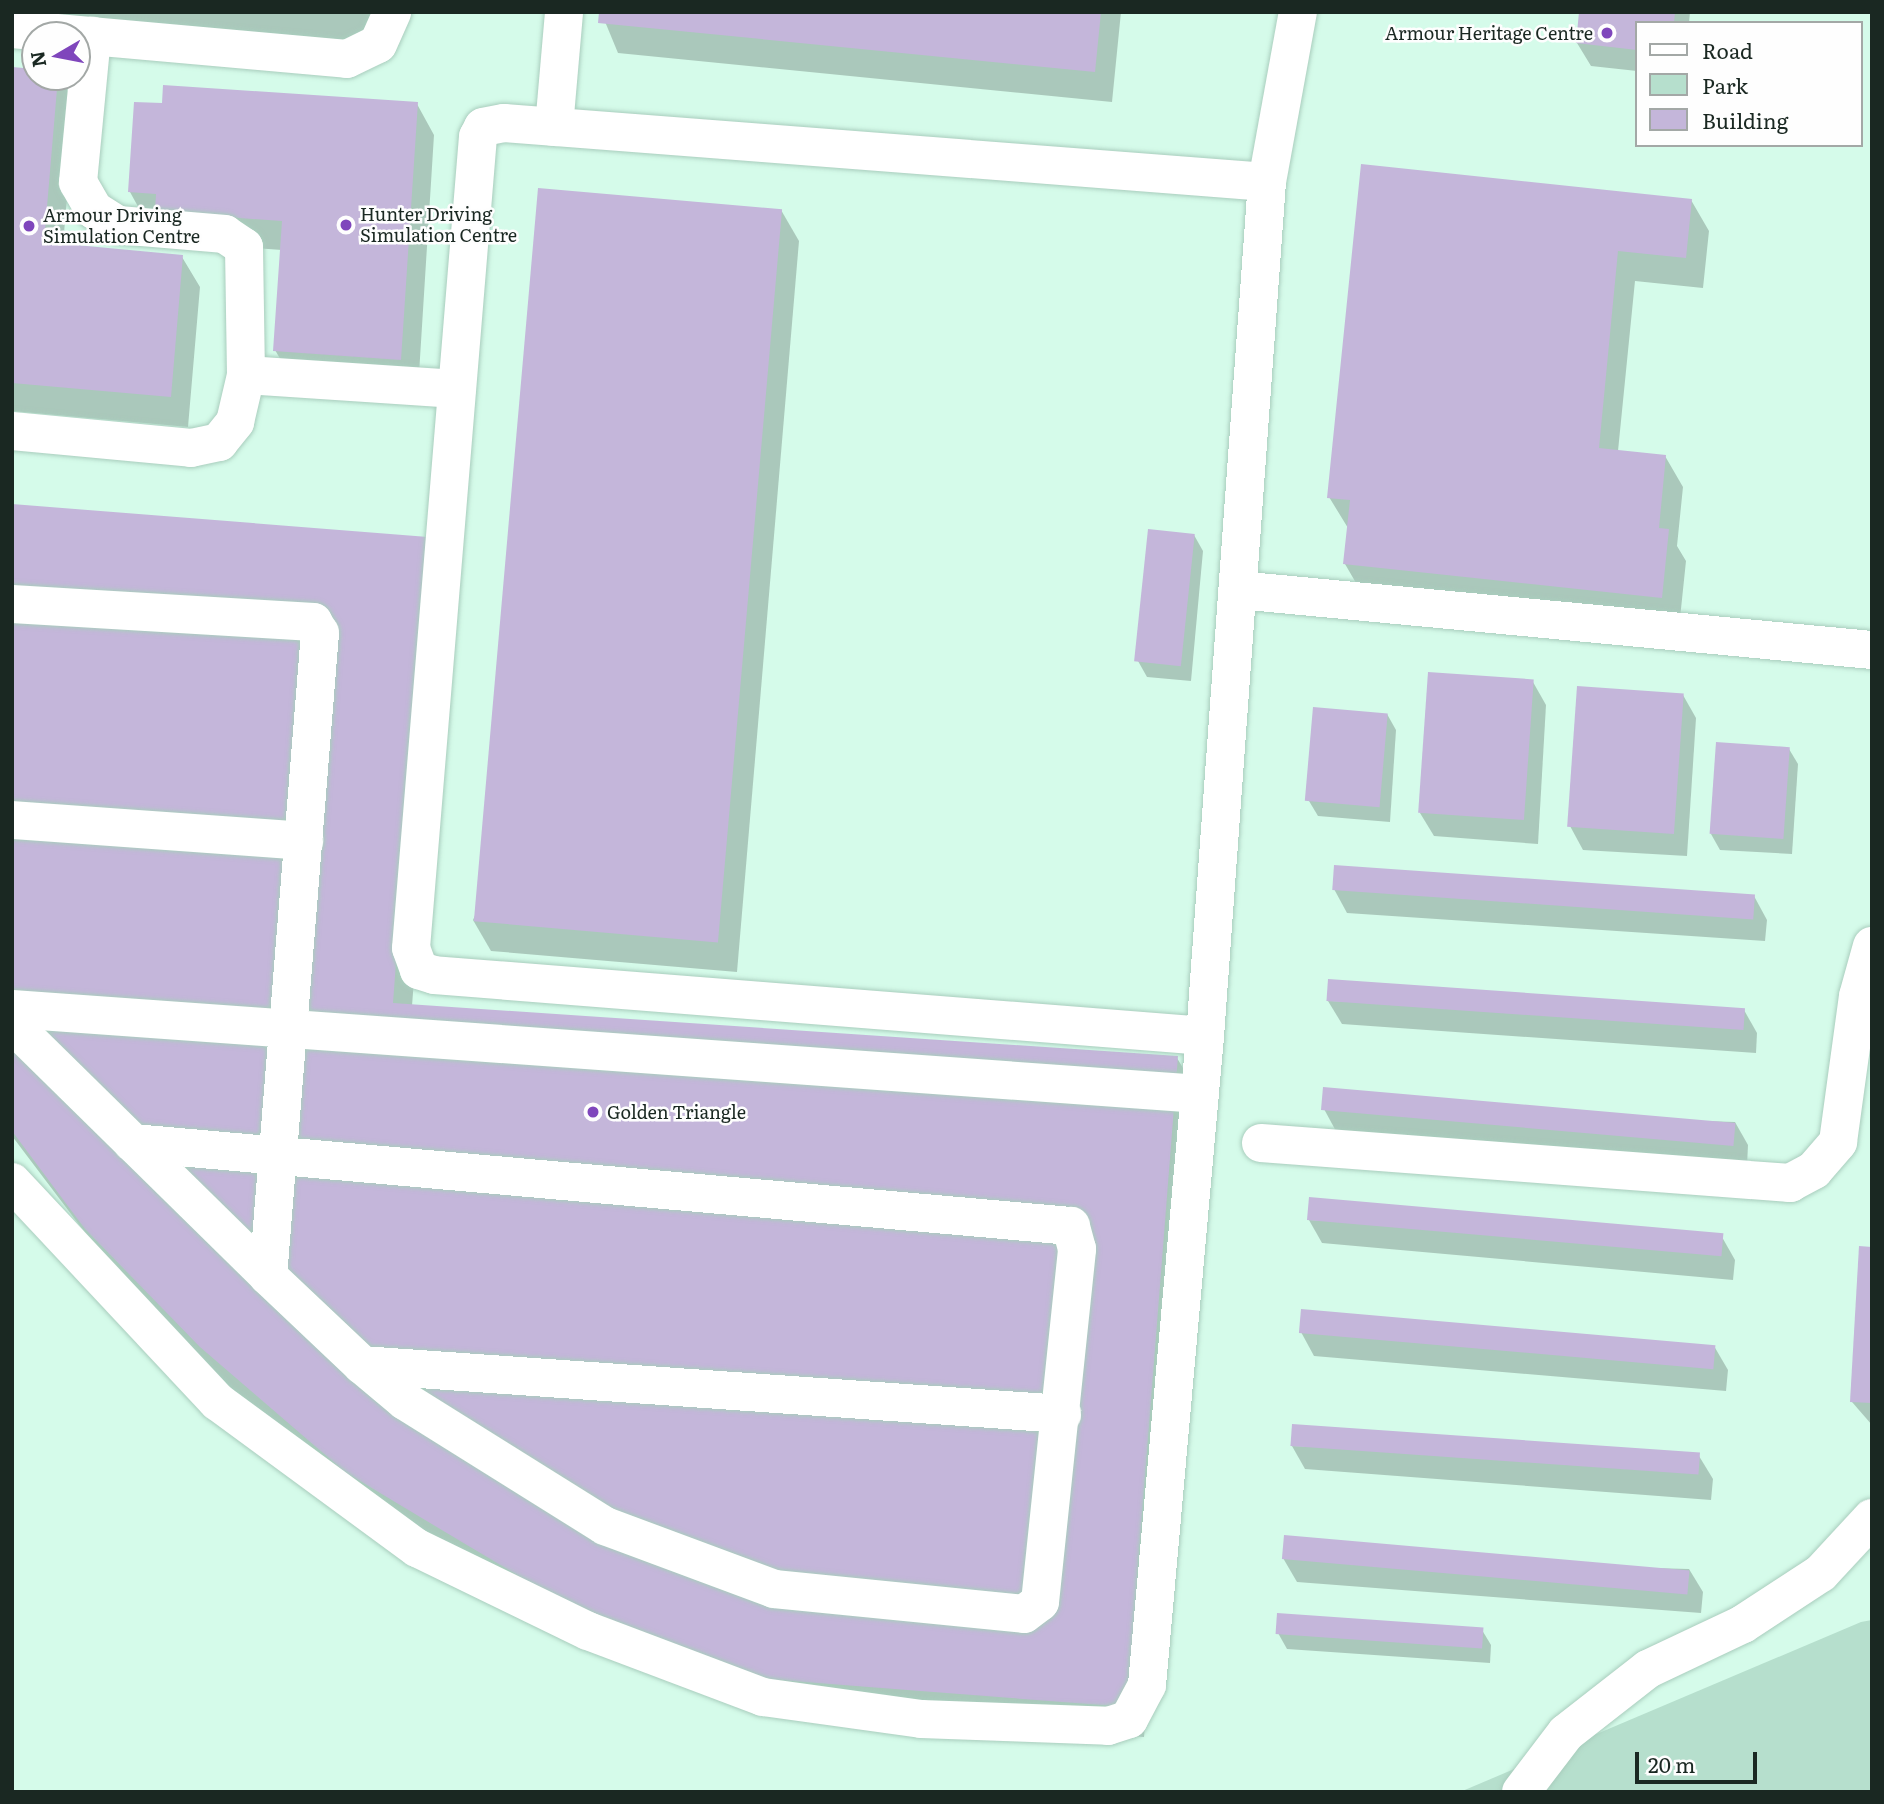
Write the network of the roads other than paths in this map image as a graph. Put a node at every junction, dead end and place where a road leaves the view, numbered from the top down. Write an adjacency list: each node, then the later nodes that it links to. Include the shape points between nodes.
1 (392, 12): 5 (lane, via 378,44 347,59)
2 (564, 12): 6 (lane)
3 (1298, 12): 7 (lane)
4 (12, 29): 5 (lane)
5 (92, 36): 8 (lane, via 78,182 94,210 118,225 225,234 244,247)
6 (554, 127): 7 (lane); 9 (lane, via 495,124 478,137)
7 (1267, 182): 11 (lane)
8 (246, 375): 9 (lane); 10 (lane, via 234,422 210,444 191,448)
9 (457, 388): 20 (lane, via 411,948 419,970)
10 (12, 431)
11 (1238, 590): 13 (lane); 20 (lane)
12 (12, 604): 15 (lane, via 313,622 320,633)
13 (1872, 650)
14 (12, 820): 15 (lane)
15 (304, 841): 19 (lane)
16 (1872, 946): 23 (lane, via 1858,996 1838,1142 1814,1170 1790,1183)
17 (12, 1009): 19 (lane)
18 (12, 1024): 22 (lane)
19 (288, 1029): 21 (lane); 24 (lane)
20 (1205, 1036): 21 (lane)
21 (1200, 1094): 25 (lane, via 1147,1685 1141,1706 1108,1726 921,1719 763,1697 588,1631 417,1548 218,1402)
22 (133, 1143): 24 (lane); 26 (lane)
23 (1261, 1143)
24 (278, 1156): 26 (lane); 28 (lane, via 1052,1220 1070,1226 1077,1249)
25 (12, 1182)
26 (268, 1276): 27 (lane)
27 (362, 1365): 28 (lane); 28 (lane, via 405,1401 605,1526 774,1589 1024,1614 1040,1602 1044,1584)
28 (1062, 1414)
29 (1872, 1518): 30 (lane, via 1821,1573 1743,1624 1648,1669 1566,1733)
30 (1521, 1792)

